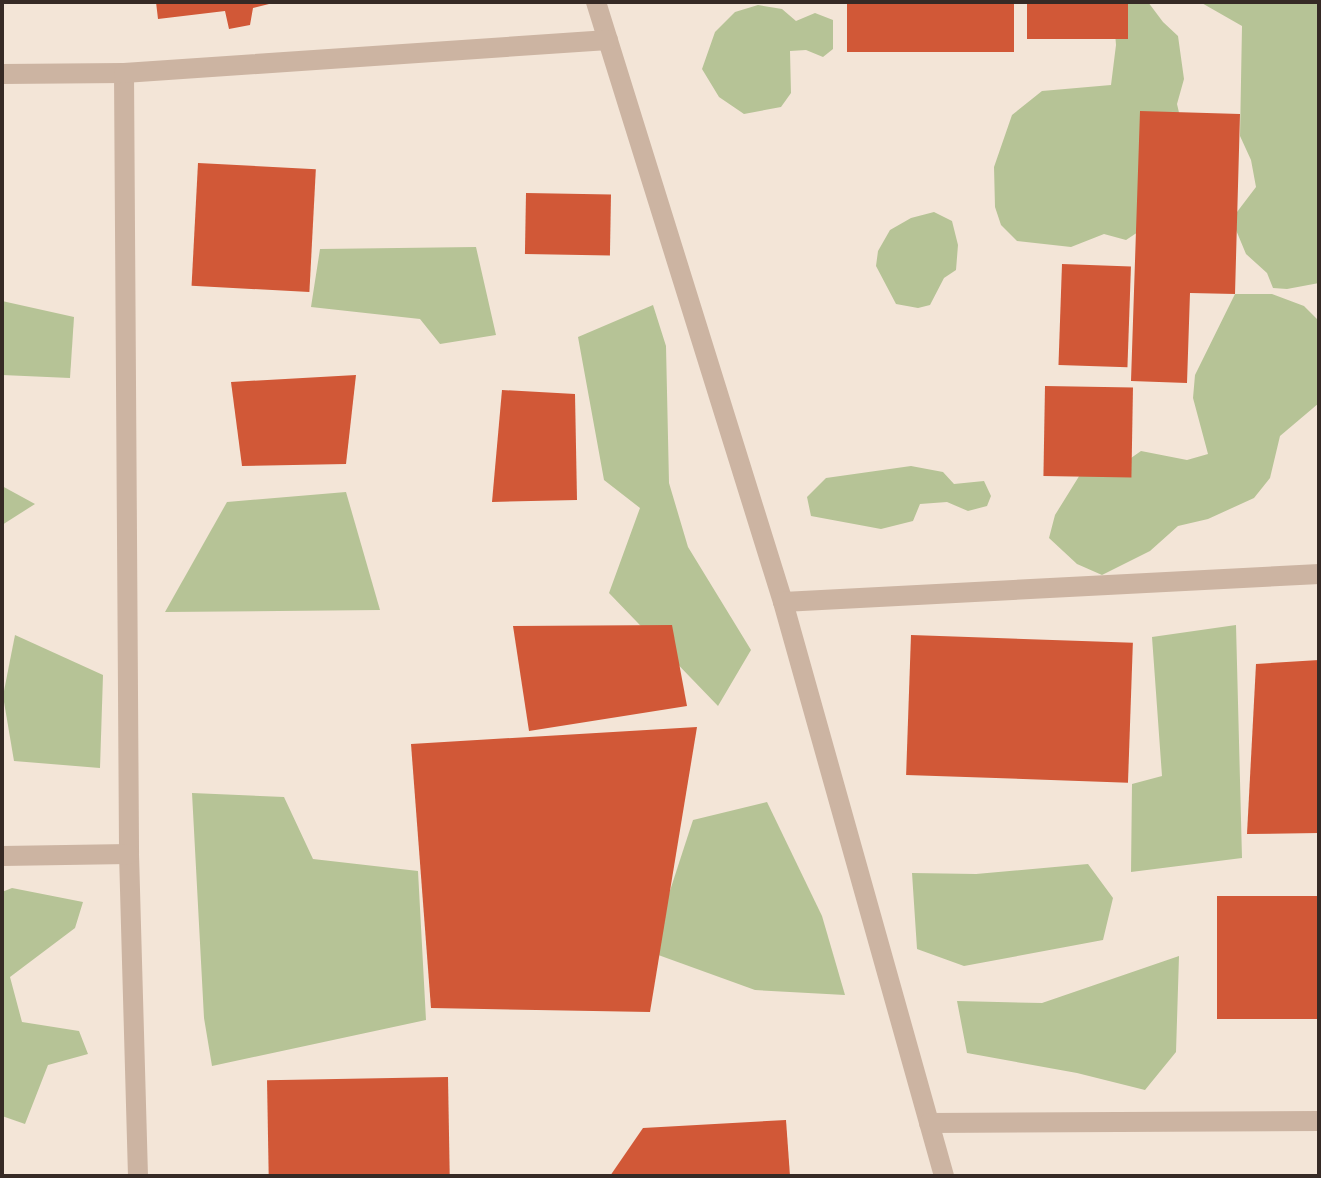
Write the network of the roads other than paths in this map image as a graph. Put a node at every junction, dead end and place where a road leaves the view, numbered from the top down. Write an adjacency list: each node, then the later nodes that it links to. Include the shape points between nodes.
1 (596, 2): 2 (street)
2 (608, 40): 3 (street); 6 (street)
3 (124, 73): 4 (street); 7 (street)
4 (2, 74)
5 (1319, 574): 6 (street)
6 (783, 602): 10 (street)
7 (129, 854): 8 (street); 11 (street)
8 (2, 856)
9 (1319, 1121): 10 (street)
10 (929, 1123): 12 (street)
11 (138, 1176)
12 (944, 1176)

